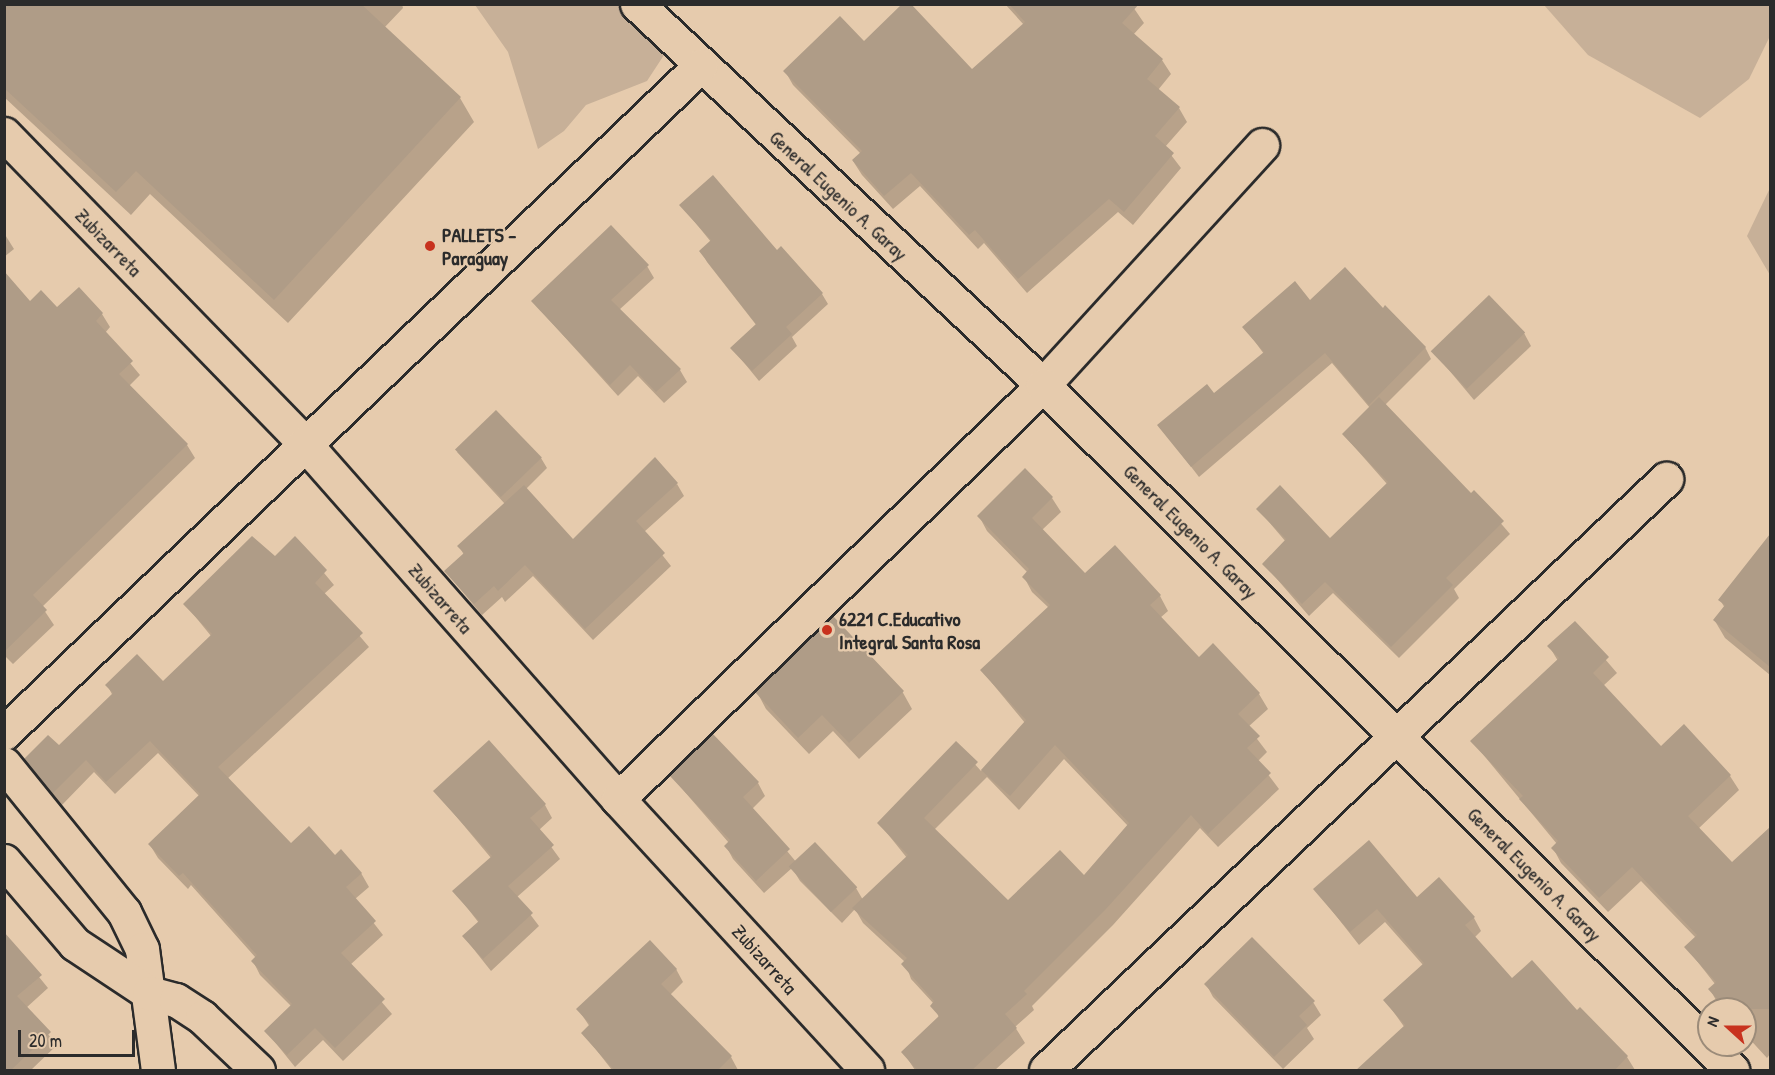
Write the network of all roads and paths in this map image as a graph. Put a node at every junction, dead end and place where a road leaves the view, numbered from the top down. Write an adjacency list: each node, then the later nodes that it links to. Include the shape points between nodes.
1 (637, 4): 2 (street, General Eugenio A. Garay)
2 (700, 66): 5 (street, General Eugenio A. Garay); 6 (street)
3 (4, 134): 6 (street, Zubizarreta)
4 (1262, 144): 5 (street)
5 (1043, 385): 9 (street, General Eugenio A. Garay); 11 (street)
6 (305, 444): 8 (street); 11 (street, Zubizarreta)
7 (1666, 479): 9 (street)
8 (4, 733)
9 (1397, 735): 17 (street); 18 (street, General Eugenio A. Garay)
10 (4, 764): 13 (street, via 123,912 142,949)
11 (618, 799): 16 (street, Zubizarreta)
12 (4, 861): 13 (street, via 75,944)
13 (149, 993): 14 (street); 15 (street, via 177,1000 202,1017)
14 (158, 1071)
15 (258, 1071)
16 (867, 1071)
17 (1046, 1071)
18 (1732, 1071)

